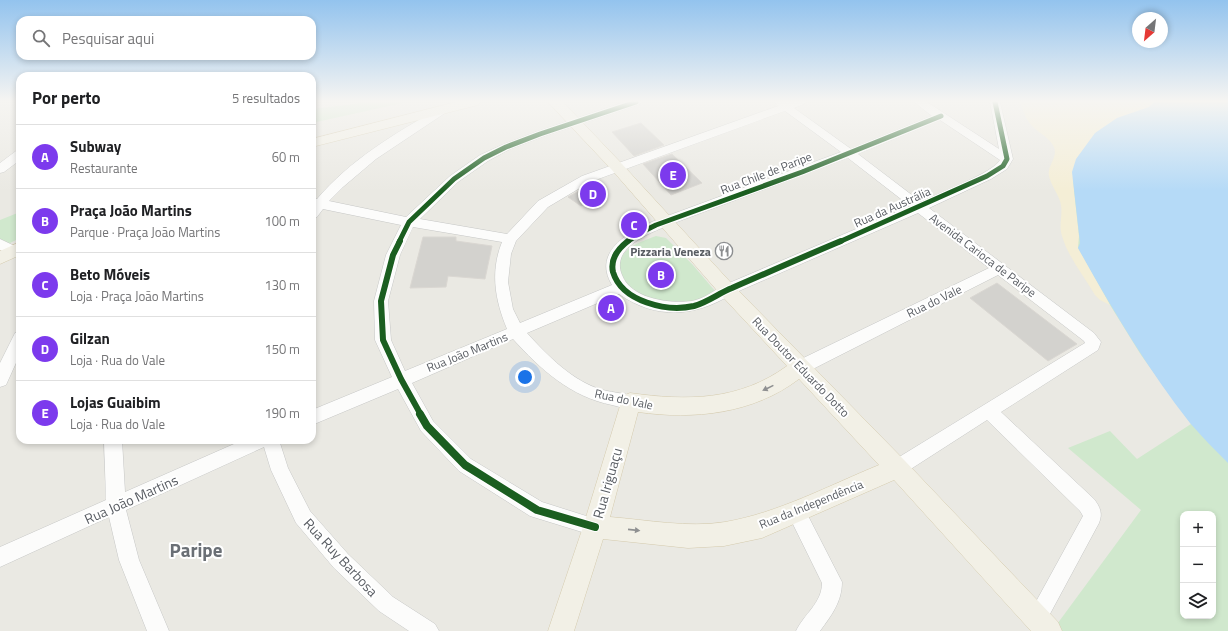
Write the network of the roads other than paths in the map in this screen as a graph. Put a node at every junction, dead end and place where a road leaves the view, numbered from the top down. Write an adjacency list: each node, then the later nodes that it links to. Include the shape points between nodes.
1 (370, 131): 10 (main road)
2 (402, 131): 16 (street)
3 (547, 131): 19 (street, Rua da Independência, via 484,158 454,179)
4 (582, 131): 14 (main road, Rua Doutor Eduardo Dotto)
5 (712, 131): 14 (street, Rua do Vale)
6 (819, 131): 11 (street, Avenida Carioca de Paripe)
7 (903, 131): 11 (street, Rua Chile de Paripe)
8 (964, 131): 13 (street)
9 (1001, 131): 13 (street)
10 (316, 142)
11 (849, 153): 18 (street, Avenida Carioca de Paripe); 20 (street, Rua Chile de Paripe)
12 (16, 157): 15 (street)
13 (1006, 159): 18 (street, Rua da Austrália, via 998,170)
14 (617, 167): 20 (main road, Rua Doutor Eduardo Dotto); 21 (street, Rua do Vale, via 586,179 543,204)
15 (0, 169)
16 (316, 205)
17 (316, 206): 19 (street)
18 (920, 207): 22 (street, Avenida Carioca de Paripe); 24 (street, Rua da Austrália)
19 (409, 222): 21 (street); 29 (street, Rua da Independência, via 392,255 381,301 384,340)
20 (666, 222): 23 (street, Rua Chile de Paripe, via 629,240 618,251 613,262 613,271); 24 (main road, Rua Doutor Eduardo Dotto)
21 (510, 238): 25 (street, Rua do Vale, via 504,254 501,282 506,309)
22 (1000, 268): 26 (street, Avenida Carioca de Paripe); 28 (street, Rua do Vale)
23 (622, 287): 24 (street, Rua da Austrália, via 637,298 672,308 704,303); 25 (street, Rua João Martins)
24 (727, 290): 28 (main road, Rua Doutor Eduardo Dotto)
25 (516, 332): 29 (street, Rua João Martins); 31 (street, Rua do Vale, via 539,357 572,383 599,396)
26 (1089, 337): 32 (street, Rua da Independência, via 1093,342 1092,346)
27 (16, 346): 30 (street)
28 (801, 367): 31 (main road, Rua do Vale, one-way to 31, via 773,386 752,396 715,405 672,407); 37 (main road, Rua Doutor Eduardo Dotto)
29 (401, 379): 33 (street, Rua João Martins); 40 (street, Rua da Independência, via 427,426 465,465 537,510)
30 (0, 380)
31 (630, 402): 40 (main road, Rua Iriguaçu)
32 (988, 410): 37 (street, Rua da Independência); 42 (street, via 1092,512 1092,517)
33 (316, 416)
34 (113, 444): 38 (street)
35 (252, 444): 38 (street, Rua João Martins)
36 (271, 444): 44 (street, Rua Ruy Barbosa, via 280,470 303,518 341,561 386,604)
37 (897, 468): 39 (main road, Rua da Independência); 42 (main road, Rua Doutor Eduardo Dotto)
38 (116, 506): 41 (street, Rua João Martins); 43 (street, via 129,560)
39 (796, 512): 40 (main road, Rua da Independência, one-way to 39, via 688,536 724,534 762,526); 46 (street, via 832,582 829,600)
40 (595, 526): 45 (main road, Rua Iriguaçu)
41 (0, 557)
42 (1043, 624)
43 (158, 631)
44 (428, 631)
45 (561, 631)
46 (807, 631)

